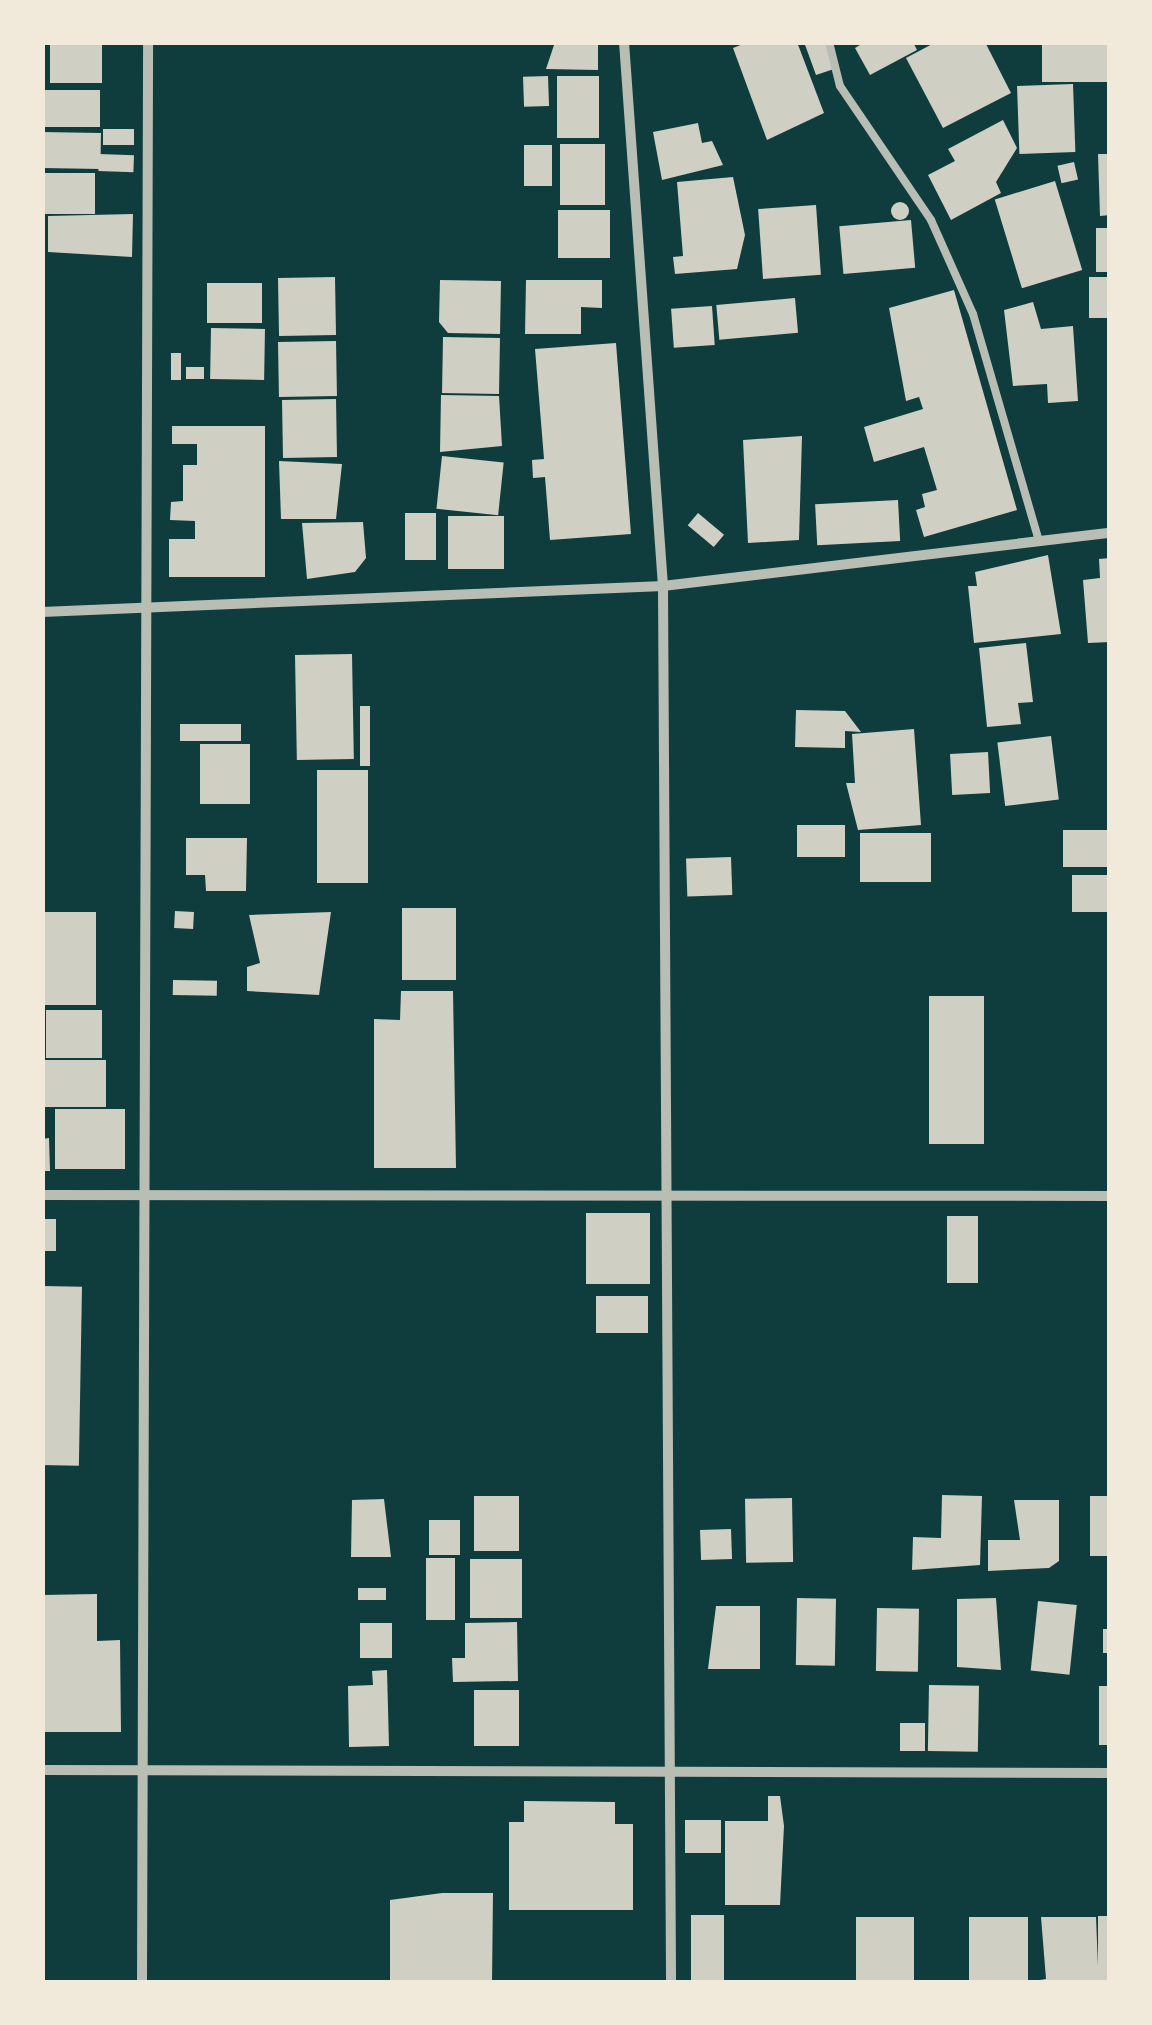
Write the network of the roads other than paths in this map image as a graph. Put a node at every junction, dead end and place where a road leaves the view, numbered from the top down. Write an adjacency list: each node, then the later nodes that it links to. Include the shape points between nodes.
1 (148, 42): 8 (street)
2 (624, 42): 6 (street)
3 (830, 42): 5 (lane, via 840,86 931,220 973,314)
4 (1110, 533): 5 (street)
5 (1038, 538): 6 (street, via 910,562)
6 (663, 586): 8 (street); 9 (street)
7 (42, 612): 8 (street)
8 (146, 613): 11 (street)
9 (666, 1192): 11 (street); 12 (street); 15 (street)
10 (42, 1195): 11 (street)
11 (144, 1196): 14 (street)
12 (1110, 1196)
13 (42, 1770): 14 (street)
14 (143, 1771): 15 (street); 17 (street)
15 (670, 1771): 16 (street); 18 (street)
16 (1110, 1773)
17 (142, 1982)
18 (671, 1982)

